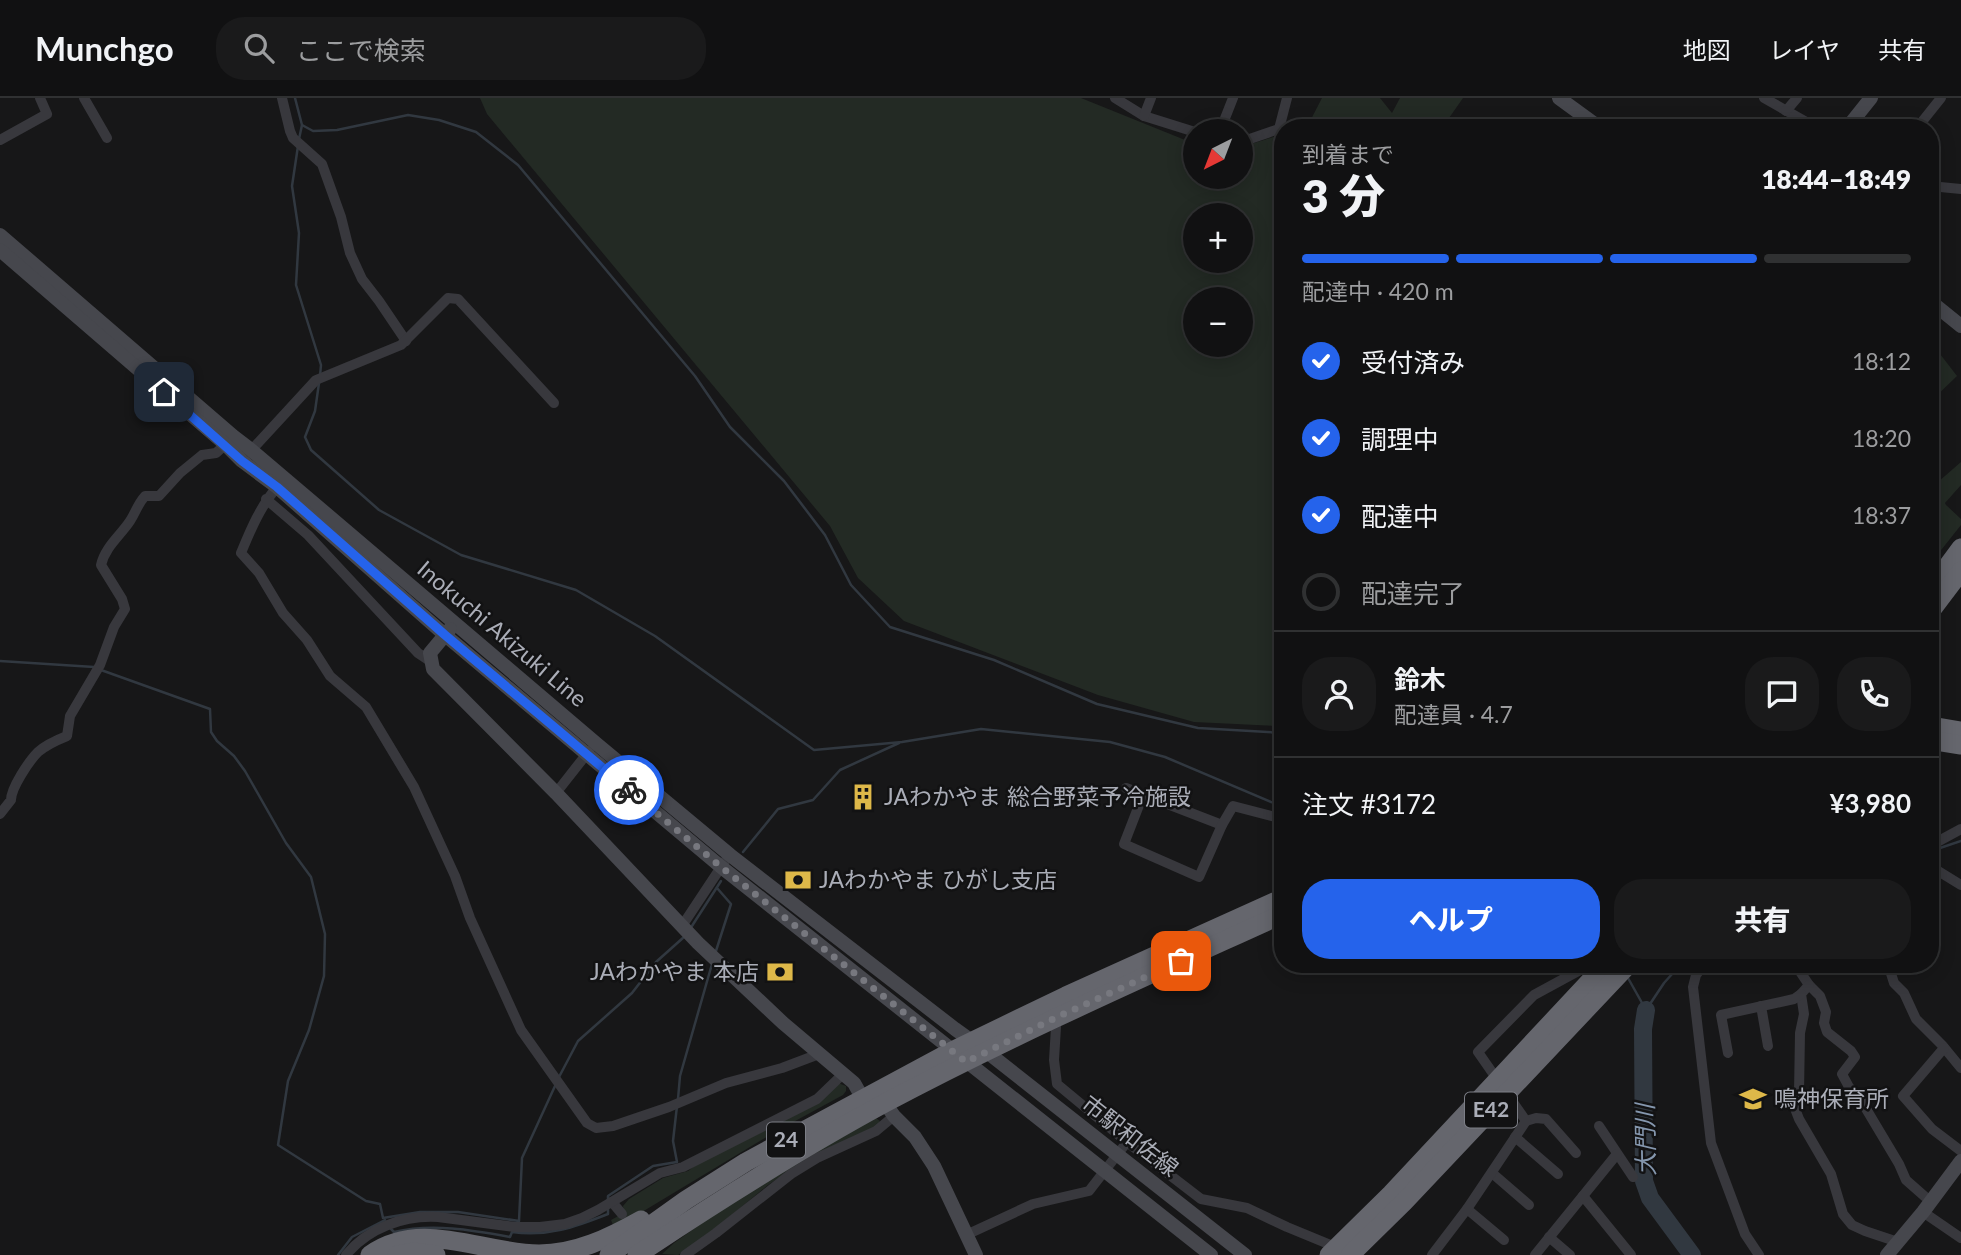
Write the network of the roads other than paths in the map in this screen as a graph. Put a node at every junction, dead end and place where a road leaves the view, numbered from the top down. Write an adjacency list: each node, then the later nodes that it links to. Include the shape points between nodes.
1 (40, 98): 25 (street, via 47,114)
2 (84, 98): 23 (street)
3 (282, 98): 32 (street, via 293,138 322,164 362,279)
4 (1115, 98): 14 (street)
5 (1151, 98): 14 (street)
6 (1233, 98): 15 (street)
7 (1287, 98): 16 (street)
8 (1559, 98): 17 (main road)
9 (1764, 98): 13 (street)
10 (1797, 98): 13 (street)
11 (1871, 98): 19 (main road)
12 (1941, 98): 20 (street)
13 (1786, 111): 18 (street)
14 (1144, 116): 21 (street)
15 (1225, 119)
16 (1282, 119)
17 (1588, 119)
18 (1801, 119)
19 (1854, 119)
20 (1924, 119)
21 (1183, 128)
22 (1274, 131): 24 (street)
23 (107, 138)
24 (1253, 138)
25 (0, 140)
26 (1939, 187): 27 (street)
27 (1961, 189)
28 (0, 235): 34 (main road, Inokuchi Akizuki Line)
29 (0, 250): 34 (main road, Inokuchi Akizuki Line)
30 (1939, 308): 31 (main road)
31 (1961, 326)
32 (406, 341): 33 (street, via 448,298 458,299); 35 (street, via 316,380)
33 (554, 403)
34 (230, 440): 35 (main road, Inokuchi Akizuki Line); 52 (street, via 216,453 202,455 159,496 145,496 104,554 101,565 125,609 70,716 67,736 32,758)
35 (246, 455): 36 (main road, Inokuchi Akizuki Line); 42 (main road, Inokuchi Akizuki Line)
36 (277, 487): 37 (street); 42 (main road, Inokuchi Akizuki Line)
37 (267, 499): 43 (street); 76 (street, via 241,553 330,676 366,706 414,787 521,1030 587,1123 596,1128 613,1126)
38 (1961, 548): 40 (highway)
39 (1961, 571): 41 (highway)
40 (1939, 578)
41 (1939, 600)
42 (450, 629): 43 (main road, via 430,653); 48 (main road, Inokuchi Akizuki Line)
43 (430, 661): 50 (main road, via 467,705)
44 (1939, 727): 45 (highway)
45 (1961, 731)
46 (1939, 742): 47 (highway)
47 (1961, 746)
48 (591, 749): 50 (street); 57 (main road, Inokuchi Akizuki Line)
49 (1126, 789): 51 (street)
50 (556, 793): 62 (main road)
51 (1143, 795): 54 (street); 54 (street, via 1124,844 1199,877)
52 (0, 814)
53 (1274, 817): 54 (street, via 1233,806)
54 (1222, 825)
55 (1961, 829): 56 (street)
56 (1939, 841)
57 (725, 861): 62 (street); 74 (main road, Inokuchi Akizuki Line); 78 (main road, Inokuchi Akizuki Line)
58 (1939, 872): 59 (street)
59 (1961, 885)
60 (1274, 902): 74 (highway, 24, via 1066,996)
61 (1274, 918): 72 (highway, 24)
62 (682, 926): 76 (main road)
63 (1574, 973): 83 (street, via 1534,995 1478,1052)
64 (1597, 973): 108 (highway, E42, bridge, via 1391,1194)
65 (1620, 973): 121 (highway, E42, bridge)
66 (1697, 973): 126 (street, via 1693,987 1711,1143 1745,1234)
67 (1801, 973): 69 (street)
68 (1891, 973): 75 (street, via 1916,1019)
69 (1809, 985): 70 (street); 100 (street, via 1820,996 1827,1032 1855,1057 1842,1074)
70 (1801, 994): 71 (street); 107 (street, via 1804,1014 1799,1093 1794,1106 1831,1174 1843,1214 1859,1228)
71 (1761, 1006): 73 (street); 77 (street, via 1721,1015)
72 (1055, 1018): 74 (highway, 24); 86 (street, via 1057,1084)
73 (1768, 1046)
74 (979, 1047): 78 (highway, 24); 90 (main road, 市駅和佐線)
75 (1944, 1048): 79 (street); 87 (street, via 1903,1096 1932,1129)
76 (819, 1054): 80 (main road)
77 (1728, 1054)
78 (959, 1057): 81 (highway, 24); 82 (highway, 24); 92 (main road, 市駅和佐線)
79 (1961, 1068)
80 (843, 1074): 81 (main road); 98 (street, via 817,1099 683,1167 660,1173)
81 (863, 1099): 97 (highway, 24)
82 (890, 1110): 103 (main road, via 915,1136 934,1166); 115 (highway, 24, via 816,1142); 116 (street, via 876,1131 791,1174)
83 (1526, 1121): 85 (street); 88 (street, via 1546,1119)
84 (1599, 1126): 89 (street)
85 (1515, 1137): 93 (street); 94 (street)
86 (1127, 1142): 90 (street); 108 (street, via 1201,1199 1247,1208)
87 (1961, 1151)
88 (1576, 1153)
89 (1617, 1154): 95 (street); 96 (street)
90 (1117, 1156): 92 (street); 119 (main road, 市駅和佐線)
91 (1961, 1161): 100 (main road)
92 (1105, 1171): 103 (street, via 1089,1191 1033,1204); 118 (main road, 市駅和佐線)
93 (1492, 1173): 99 (street); 101 (street)
94 (1558, 1174)
95 (1633, 1177)
96 (1583, 1196): 104 (street); 109 (street)
97 (686, 1200): 111 (highway, via 595,1243 563,1252 517,1253 419,1238 391,1244); 114 (highway, 24)
98 (612, 1202): 102 (street); 110 (street, via 565,1224 540,1227 407,1219 368,1236)
99 (1529, 1205)
100 (1927, 1207): 105 (street); 107 (main road)
101 (1467, 1209): 106 (street); 123 (street)
102 (622, 1214)
103 (966, 1236): 117 (main road)
104 (1549, 1237): 124 (street); 125 (street)
105 (1961, 1238)
106 (1504, 1240)
107 (1898, 1242): 127 (main road)
108 (1330, 1250): 120 (street); 122 (street)
109 (1629, 1254)
110 (346, 1255)
111 (370, 1255)
112 (397, 1255): 113 (highway)
113 (436, 1255)
114 (609, 1255)
115 (637, 1255)
116 (685, 1255)
117 (976, 1255)
118 (1211, 1255)
119 (1245, 1255)
120 (1321, 1255)
121 (1350, 1255)
122 (1357, 1255)
123 (1432, 1255)
124 (1535, 1255)
125 (1570, 1255)
126 (1759, 1255)
127 (1887, 1255)

